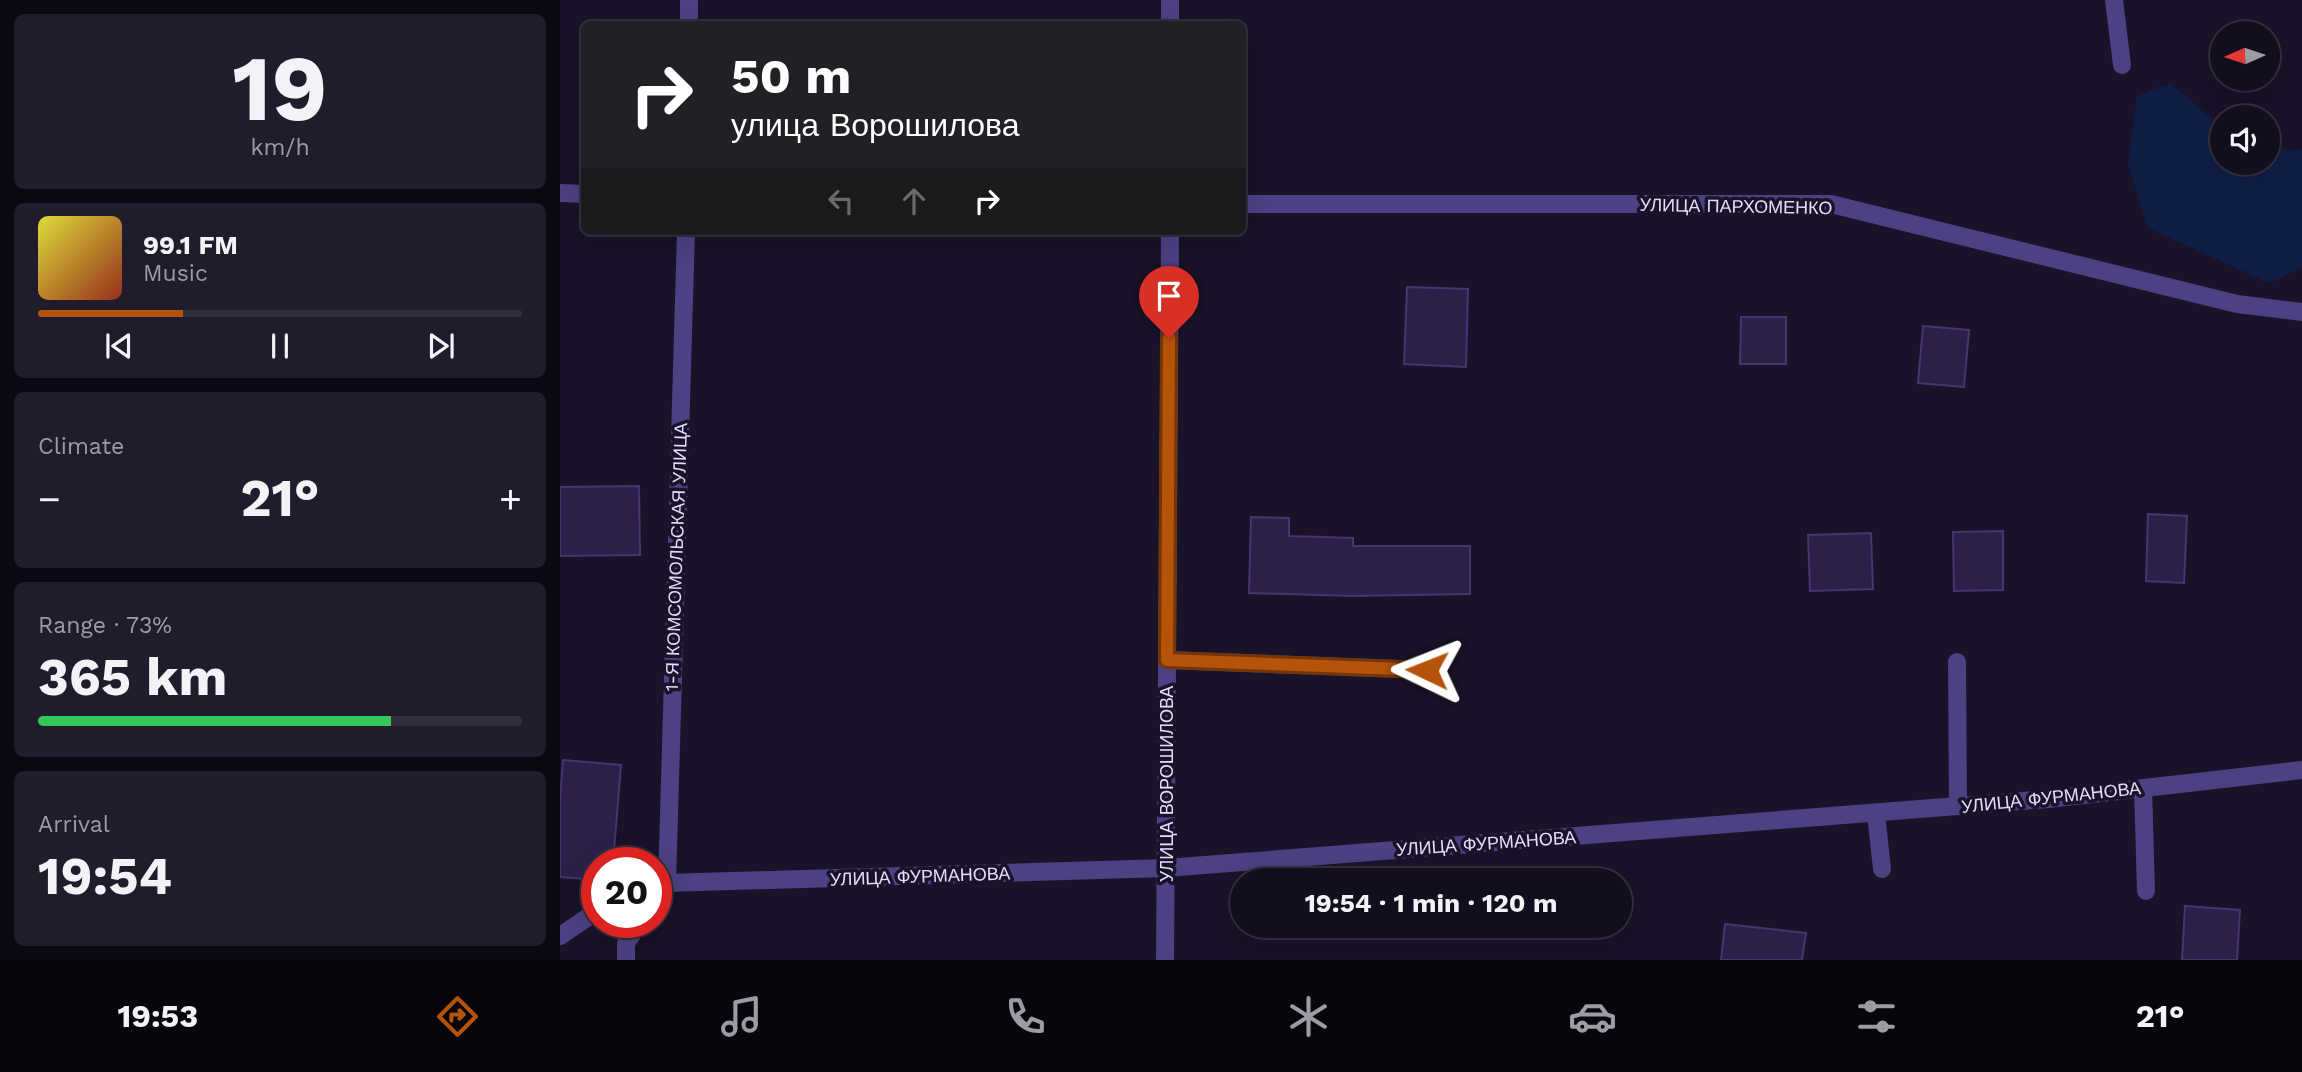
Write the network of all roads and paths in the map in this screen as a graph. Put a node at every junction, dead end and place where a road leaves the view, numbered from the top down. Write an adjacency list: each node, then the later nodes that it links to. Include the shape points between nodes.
1 (689, 0): 4 (street)
2 (1170, 0): 5 (street)
3 (2114, 0): 6 (street)
4 (689, 21)
5 (1170, 21)
6 (2122, 65)
7 (560, 193): 8 (street)
8 (581, 194)
9 (1246, 204): 12 (street, УЛИЦА ПАРХОМЕНКО, via 1830,204 2237,304)
10 (685, 235): 20 (street, 1-Я КОМСОМОЛЬСКАЯ УЛИЦА)
11 (1170, 235): 13 (street, УЛИЦА ВОРОШИЛОВА)
12 (2302, 312)
13 (1167, 660): 15 (street); 21 (street, УЛИЦА ВОРОШИЛОВА)
14 (1957, 662): 18 (street)
15 (1427, 670)
16 (2302, 770): 17 (street, УЛИЦА ФУРМАНОВА)
17 (2143, 788): 18 (street, УЛИЦА ФУРМАНОВА); 24 (street)
18 (1958, 806): 19 (street, УЛИЦА ФУРМАНОВА)
19 (1876, 813): 21 (street, УЛИЦА ФУРМАНОВА); 22 (street)
20 (663, 847)
21 (1166, 868): 23 (street, УЛИЦА ФУРМАНОВА); 29 (street, УЛИЦА ВОРОШИЛОВА)
22 (1882, 869)
23 (672, 885)
24 (2146, 891)
25 (581, 922): 26 (street)
26 (560, 936)
27 (629, 938): 28 (street)
28 (626, 960)
29 (1165, 960)

